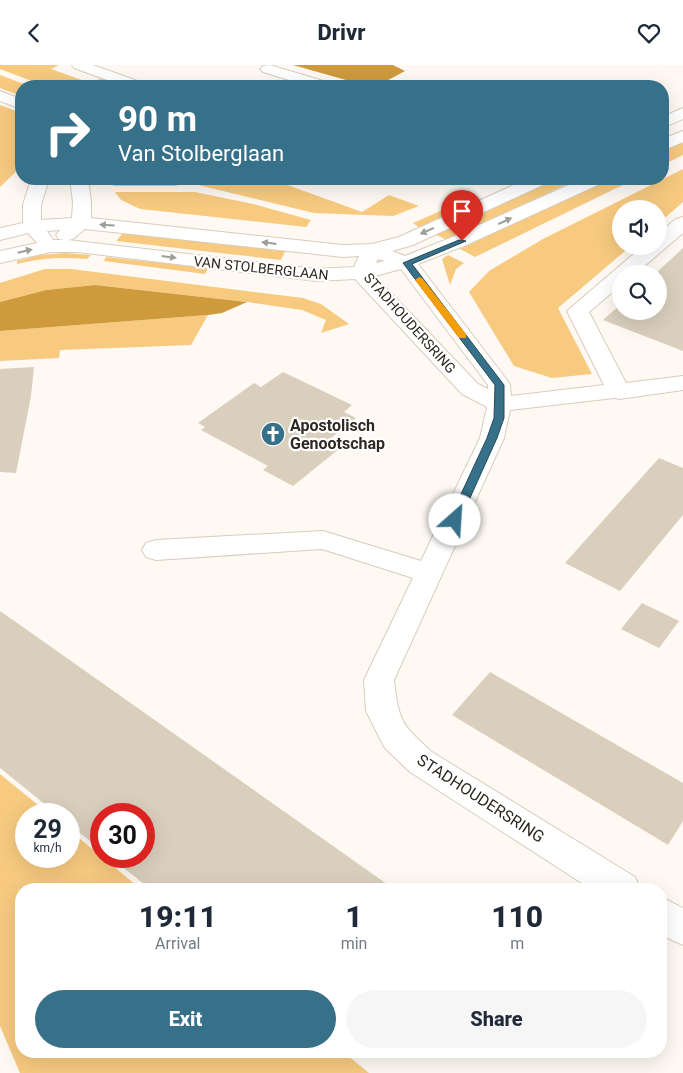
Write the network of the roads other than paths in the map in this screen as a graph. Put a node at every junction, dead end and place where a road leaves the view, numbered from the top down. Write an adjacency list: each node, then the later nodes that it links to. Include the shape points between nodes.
1 (79, 65): 3 (street)
2 (268, 69): 4 (street)
3 (114, 80)
4 (305, 80)
5 (0, 96): 6 (street)
6 (15, 102)
7 (683, 113): 8 (street)
8 (669, 120)
9 (683, 136): 10 (street)
10 (669, 143)
11 (38, 185): 17 (street, via 32,205)
12 (80, 185): 15 (street)
13 (528, 185): 21 (street, VAN STOLBERGLAAN, one-way to 21, via 406,241)
14 (583, 185): 24 (street, VAN STOLBERGLAAN, one-way to 14, via 448,248)
15 (81, 223): 17 (street, VAN STOLBERGLAAN); 20 (street); 21 (street, VAN STOLBERGLAAN, one-way to 15, via 326,249)
16 (683, 223): 19 (street)
17 (32, 226): 18 (street, VAN STOLBERGLAAN); 20 (street)
18 (0, 234)
19 (667, 236)
20 (51, 246): 23 (street, VAN STOLBERGLAAN, one-way to 20); 26 (street, VAN STOLBERGLAAN, one-way to 26, via 103,249 316,275)
21 (372, 250): 24 (street, STADHOUDERSRING); 26 (street, STADHOUDERSRING)
22 (644, 255): 25 (street)
23 (0, 257)
24 (407, 263): 26 (street, VAN STOLBERGLAAN); 30 (street, STADHOUDERSRING, via 499,385)
25 (633, 265)
26 (361, 273): 30 (street, STADHOUDERSRING, via 470,389)
27 (612, 282): 29 (street, via 578,311)
28 (683, 383): 29 (street)
29 (619, 392): 30 (street)
30 (500, 404): 32 (street, STADHOUDERSRING, via 492,438)
31 (156, 550): 32 (street, via 323,540)
32 (429, 573): 33 (street, STADHOUDERSRING, via 380,680 382,711 396,739 421,762)
33 (613, 883)
34 (667, 918): 35 (street)
35 (683, 928)

